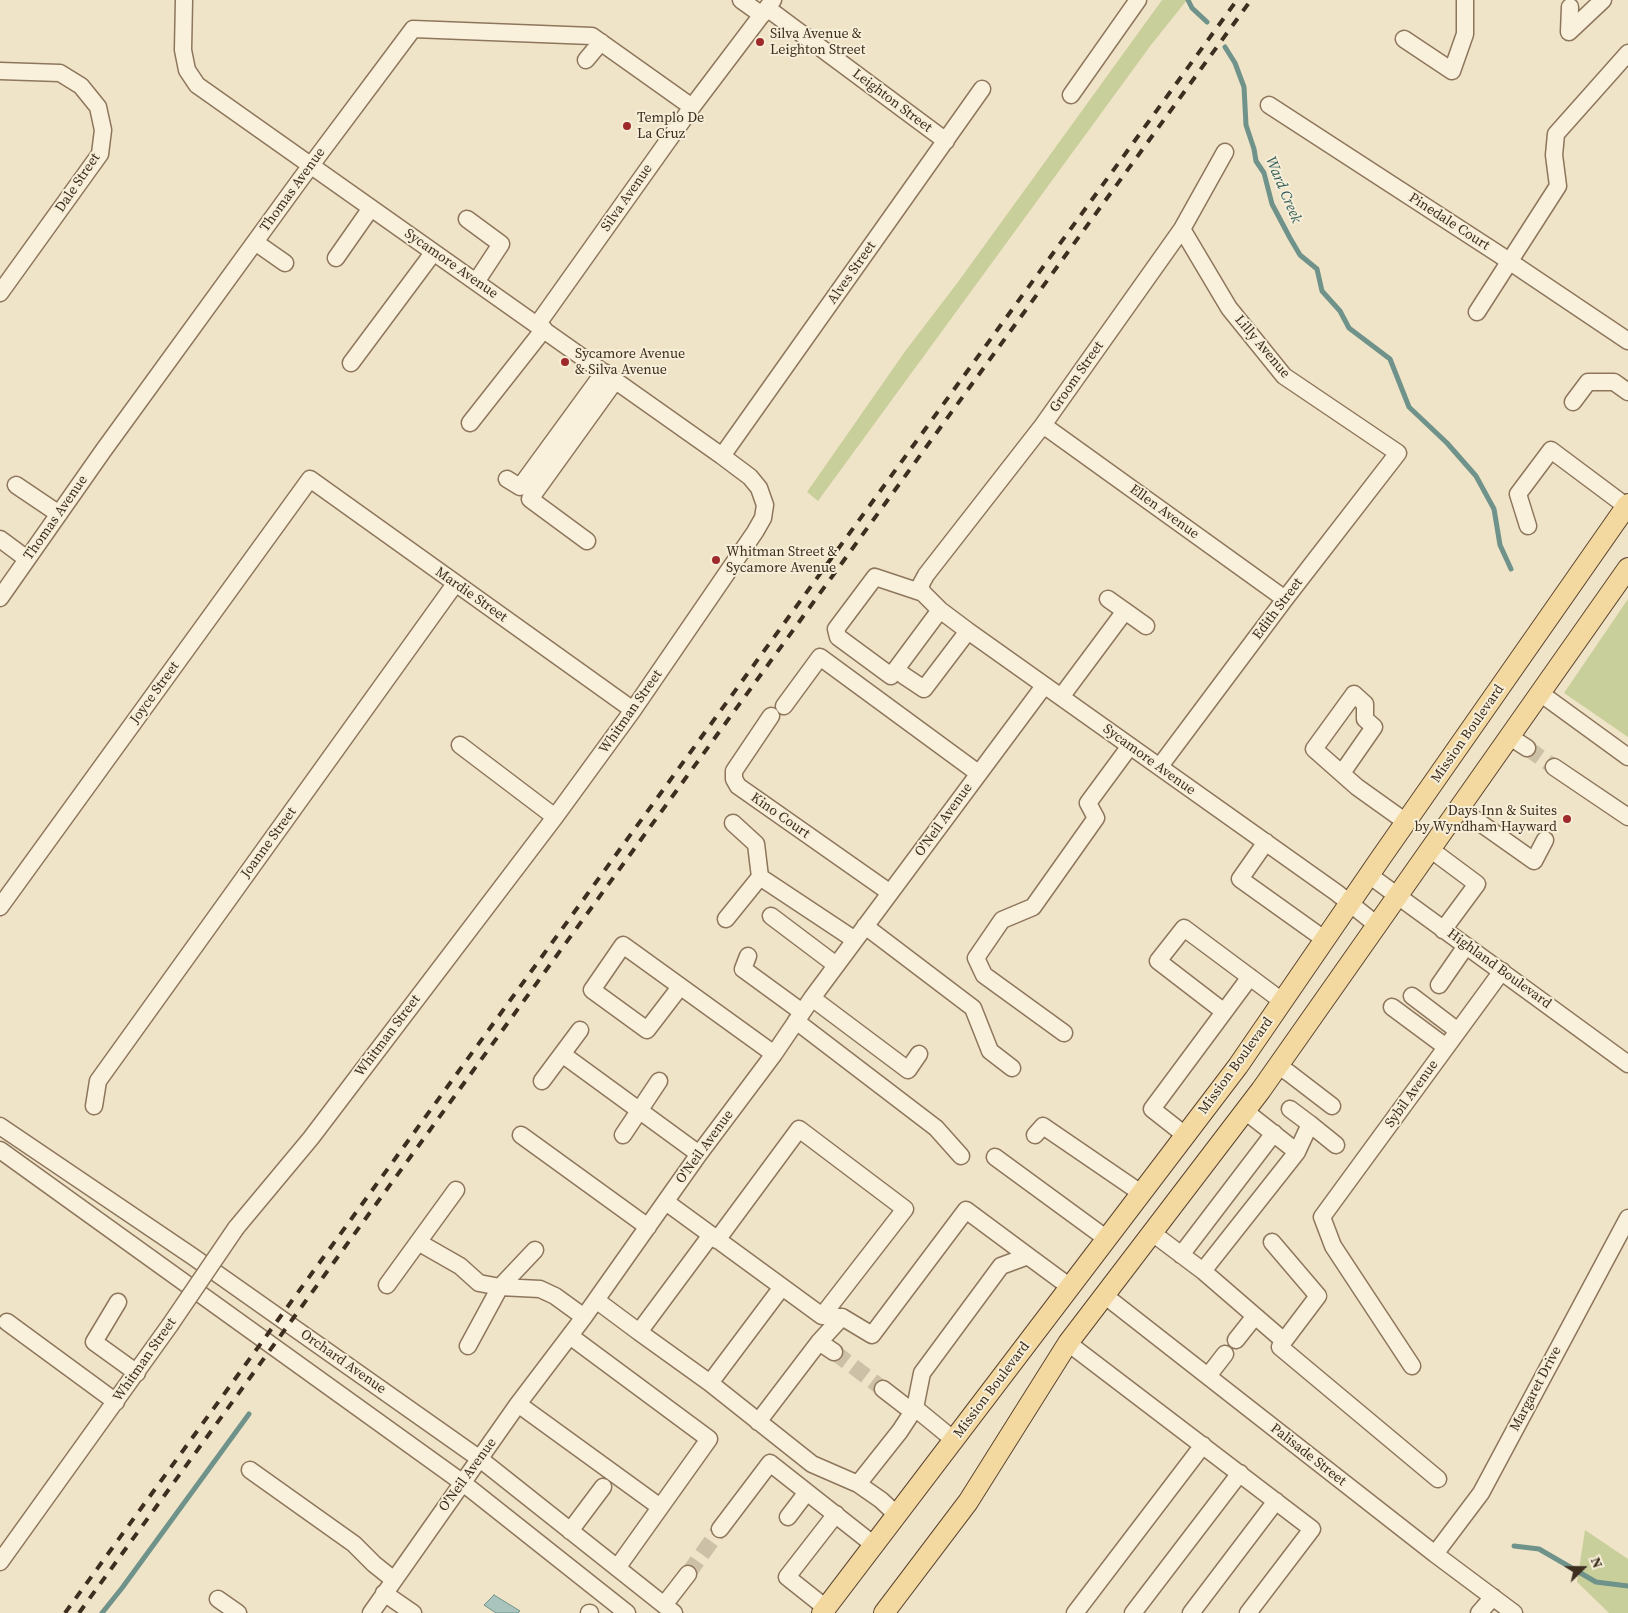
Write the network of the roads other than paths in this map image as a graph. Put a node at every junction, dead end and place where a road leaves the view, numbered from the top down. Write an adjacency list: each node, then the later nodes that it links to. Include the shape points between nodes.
1 (184, 0): 19 (street, Sycamore Avenue, via 186,70 197,85)
2 (741, 0): 7 (street, Leighton Street)
3 (1138, 0): 14 (street)
4 (1465, 0): 8 (street, via 1465,34 1452,70)
5 (1603, 0): 6 (street, via 1569,32)
6 (1570, 7)
7 (767, 8): 16 (street, Silva Avenue); 17 (street, Leighton Street)
8 (1404, 39)
9 (601, 42): 11 (street); 16 (street, Thomas Avenue); 19 (street, Thomas Avenue, via 592,36 413,29)
10 (1628, 52): 26 (street, via 1556,134 1554,154 1558,186)
11 (586, 60)
12 (0, 71): 29 (street, Dale Street, via 60,73 80,86 98,107 103,130 100,154)
13 (982, 89): 17 (street, Alves Street)
14 (1072, 95)
15 (1269, 105): 26 (street, Pinedale Court)
16 (692, 107): 31 (street, Silva Avenue)
17 (946, 141): 40 (street, Alves Street)
18 (1225, 152): 22 (street, Groom Street)
19 (311, 166): 20 (street, Sycamore Avenue); 23 (street, Thomas Avenue)
20 (371, 208): 24 (street, Sycamore Avenue); 25 (street)
21 (467, 219): 28 (street, via 501,244)
22 (1182, 229): 38 (street, Groom Street); 39 (street, Lilly Avenue, via 1229,308 1284,376)
23 (255, 242): 27 (street); 46 (street, Thomas Avenue)
24 (434, 253): 28 (street, Sycamore Avenue); 33 (street)
25 (336, 258)
26 (1511, 262): 30 (street); 32 (street, Pinedale Court)
27 (285, 263)
28 (476, 282): 31 (street, Sycamore Avenue)
29 (0, 293)
30 (1477, 312)
31 (540, 327): 34 (street, Sycamore Avenue); 37 (street, Silva Avenue)
32 (1628, 340)
33 (351, 363)
34 (610, 376): 40 (street, Sycamore Avenue); 42 (street, via 520,487); 49 (street, via 530,499)
35 (1628, 392): 36 (street, via 1614,382 1588,382)
36 (1573, 402)
37 (470, 423)
38 (1043, 425): 53 (street, Groom Street, via 926,575 920,586); 56 (street, Ellen Avenue)
39 (1398, 453): 56 (street, Edith Street)
40 (722, 456): 44 (street, Sycamore Avenue, via 750,477 759,488)
41 (310, 479): 52 (street, Mardie Street); 88 (street, Joyce Street)
42 (507, 479)
43 (16, 485): 46 (street)
44 (765, 505): 65 (street, Whitman Street, via 764,518)
45 (1627, 505): 47 (street, via 1551,450 1518,494); 78 (main road, Mission Boulevard)
46 (59, 514): 50 (street, Thomas Avenue)
47 (1528, 526)
48 (0, 539): 50 (street)
49 (587, 541)
50 (27, 559): 54 (street, Thomas Avenue)
51 (1628, 568): 63 (main road)
52 (455, 584): 65 (street, Mardie Street); 121 (street, Joanne Street, via 98,1081)
53 (923, 593): 57 (street, Sycamore Avenue); 57 (street, via 875,577 836,629 838,636 891,676)
54 (0, 598)
55 (1108, 599): 58 (street)
56 (1285, 599): 71 (street, Edith Street)
57 (940, 610): 60 (street, Sycamore Avenue)
58 (1125, 611): 59 (street); 64 (street)
59 (1146, 626)
60 (968, 631): 61 (street, via 924,689); 62 (street, Sycamore Avenue)
61 (903, 675)
62 (1044, 686): 64 (street, Sycamore Avenue); 73 (street, O'Neil Avenue)
63 (1540, 693): 66 (main road); 70 (street)
64 (1061, 698): 68 (street, Sycamore Avenue)
65 (634, 710): 76 (street, Whitman Street)
66 (1510, 736): 69 (street); 75 (main road)
67 (460, 745): 76 (street)
68 (1130, 746): 71 (street, Sycamore Avenue); 111 (street, via 1088,803 1096,818 1033,907 1002,920 976,958 984,975)
69 (1527, 748)
70 (1628, 757)
71 (1160, 766): 81 (street, Sycamore Avenue)
72 (1554, 767): 77 (street)
73 (978, 773): 85 (street, O'Neil Avenue); 85 (street, Kino Court, via 820,657 778,711 734,772 738,786)
74 (1342, 773): 78 (street)
75 (1459, 808): 80 (street, via 1534,861); 82 (main road)
76 (556, 817): 175 (street, Whitman Street, bridge, via 311,1138 236,1228)
77 (1628, 817)
78 (1406, 822): 83 (main road, Mission Boulevard)
79 (734, 823): 84 (street, via 756,844)
80 (1546, 840)
81 (1266, 842): 87 (street, Sycamore Avenue); 95 (street, via 1240,879)
82 (1430, 850): 86 (main road); 93 (street, via 1478,884)
83 (1369, 875): 86 (street, Highland Boulevard); 87 (main road, Mission Boulevard)
84 (760, 877): 90 (street); 94 (street)
85 (889, 892): 92 (street, O'Neil Avenue)
86 (1397, 897): 91 (main road); 93 (street, Highland Boulevard)
87 (1350, 903): 91 (street, Sycamore Avenue); 95 (main road, Mission Boulevard)
88 (0, 907)
89 (771, 916): 98 (street)
90 (726, 919)
91 (1377, 925): 117 (main road)
92 (865, 926): 94 (street, O'Neil Avenue); 118 (street, via 973,1008 990,1051)
93 (1443, 930): 96 (street, Highland Boulevard)
94 (855, 940): 98 (street, O'Neil Avenue)
95 (1324, 940): 105 (main road, Mission Boulevard)
96 (1466, 946): 99 (street, Highland Boulevard); 101 (street)
97 (748, 956): 108 (street, via 743,969)
98 (836, 964): 104 (street, O'Neil Avenue)
99 (1502, 971): 110 (street, Sybil Avenue); 116 (street, Highland Boulevard)
100 (1250, 977): 105 (street); 107 (street); 107 (street, via 1184,928 1158,961)
101 (1438, 985)
102 (680, 987): 102 (street, via 623,945 592,990 647,1030); 114 (street)
103 (1412, 996): 110 (street)
104 (812, 998): 108 (street, O'Neil Avenue); 115 (street, via 908,1070)
105 (1282, 1001): 132 (main road, Mission Boulevard)
106 (1392, 1006): 112 (street)
107 (1223, 1011): 132 (street, via 1152,1109)
108 (799, 1017): 114 (street, O'Neil Avenue); 137 (street, via 936,1128)
109 (580, 1030): 113 (street)
110 (1458, 1031): 112 (street, Sybil Avenue)
111 (1064, 1033)
112 (1446, 1047): 174 (street, Sybil Avenue, via 1322,1217 1333,1246)
113 (562, 1054): 119 (street); 124 (street)
114 (774, 1054): 136 (street, O'Neil Avenue)
115 (919, 1054)
116 (1628, 1064)
117 (1278, 1066): 122 (street); 125 (main road)
118 (1012, 1068)
119 (542, 1080)
120 (660, 1081): 124 (street)
121 (94, 1106)
122 (1332, 1106)
123 (1290, 1110): 126 (street)
124 (639, 1111): 130 (street); 136 (street)
125 (1245, 1111): 128 (street); 144 (main road)
126 (1310, 1124): 133 (street); 135 (street)
127 (0, 1126): 185 (street, Orchard Avenue, via 192,1256)
128 (1274, 1134): 135 (street); 150 (street)
129 (520, 1135): 143 (street)
130 (622, 1135)
131 (1035, 1135): 140 (street, via 1043,1126)
132 (1185, 1135): 140 (main road, Mission Boulevard)
133 (1336, 1145)
134 (0, 1150): 189 (street, Orchard Avenue)
135 (1297, 1152): 152 (street)
136 (699, 1154): 141 (street, O'Neil Avenue)
137 (961, 1156)
138 (995, 1157): 146 (street)
139 (456, 1190): 147 (street)
140 (1141, 1193): 146 (main road, Mission Boulevard)
141 (666, 1202): 143 (street, O'Neil Avenue); 145 (street)
142 (1628, 1218): 201 (street, Margaret Drive, via 1481,1493)
143 (648, 1227): 158 (street, O'Neil Avenue)
144 (1151, 1232): 150 (street); 157 (main road)
145 (714, 1237): 155 (street); 160 (street, via 799,1129 905,1209); 165 (street)
146 (1107, 1239): 156 (main road, Mission Boulevard)
147 (418, 1242): 153 (street); 154 (street, via 460,1266 479,1283)
148 (1272, 1242): 168 (street, via 1318,1296)
149 (535, 1250): 154 (street)
150 (1181, 1255): 152 (street)
151 (1028, 1256): 156 (street); 163 (street, via 966,1210 872,1336); 181 (street, via 1001,1266 995,1273 922,1373)
152 (1204, 1271): 161 (street)
153 (387, 1285)
154 (500, 1287): 162 (street, via 540,1289); 171 (street)
155 (782, 1287): 160 (street); 177 (street)
156 (1070, 1287): 183 (main road, Mission Boulevard)
157 (1104, 1295): 170 (main road); 176 (street, Palisade Street)
158 (596, 1300): 162 (street, O'Neil Avenue); 165 (street)
159 (118, 1302): 175 (street, via 94,1342)
160 (822, 1316): 163 (street)
161 (1255, 1316): 167 (street); 168 (street)
162 (584, 1317): 166 (street, O'Neil Avenue)
163 (842, 1317): 169 (street)
164 (7, 1322): 179 (street)
165 (640, 1332): 177 (street)
166 (570, 1336): 180 (street, O'Neil Avenue); 194 (street, via 709,1440)
167 (1236, 1340)
168 (1284, 1341): 188 (street, via 1280,1347)
169 (820, 1342): 172 (street); 182 (street)
170 (1068, 1343): 184 (street); 214 (main road, via 968,1502)
171 (468, 1346)
172 (834, 1352)
173 (1225, 1354): 176 (street)
174 (1412, 1366)
175 (137, 1373): 179 (street, Whitman Street)
176 (1208, 1376): 201 (street, Palisade Street)
177 (710, 1383): 182 (street)
178 (883, 1388): 181 (street, via 905,1406)
179 (116, 1402): 202 (street, Whitman Street)
180 (518, 1404): 185 (street, O'Neil Avenue); 194 (street)
181 (915, 1408): 183 (street); 190 (street)
182 (758, 1422): 190 (street, via 812,1464)
183 (954, 1440): 196 (main road, Mission Boulevard)
184 (1203, 1445): 187 (street); 215 (street)
185 (480, 1459): 189 (street, O'Neil Avenue); 199 (street, Orchard Avenue)
186 (250, 1470): 205 (street, via 354,1544 374,1564)
187 (1240, 1473): 193 (street); 216 (street)
188 (1438, 1479)
189 (463, 1483): 205 (street, O'Neil Avenue); 213 (street, Orchard Avenue)
190 (858, 1484): 196 (street)
191 (603, 1487): 199 (street)
192 (807, 1492): 195 (street); 197 (street); 198 (street, via 770,1463)
193 (1276, 1501): 217 (street); 218 (street, via 1312,1529)
194 (660, 1506): 203 (street)
195 (836, 1514): 200 (street); 209 (street, via 787,1577)
196 (897, 1515): 200 (main road, Mission Boulevard)
197 (788, 1517)
198 (720, 1529)
199 (570, 1531): 203 (street, Orchard Avenue)
200 (874, 1545): 209 (main road, Mission Boulevard)
201 (1434, 1554): 206 (street, Palisade Street)
202 (0, 1562)
203 (617, 1568): 208 (street, Orchard Avenue)
204 (688, 1574): 208 (street)
205 (389, 1586): 211 (street, O'Neil Avenue); 212 (street)
206 (1493, 1597): 219 (street); 220 (street, Palisade Street)
207 (218, 1599): 210 (street)
208 (669, 1609)
209 (824, 1611)
210 (238, 1613)
211 (371, 1613)
212 (413, 1613)
213 (627, 1613)
214 (884, 1613)
215 (1075, 1613)
216 (1133, 1613)
217 (1192, 1613)
218 (1248, 1613)
219 (1479, 1613)
220 (1514, 1613)

